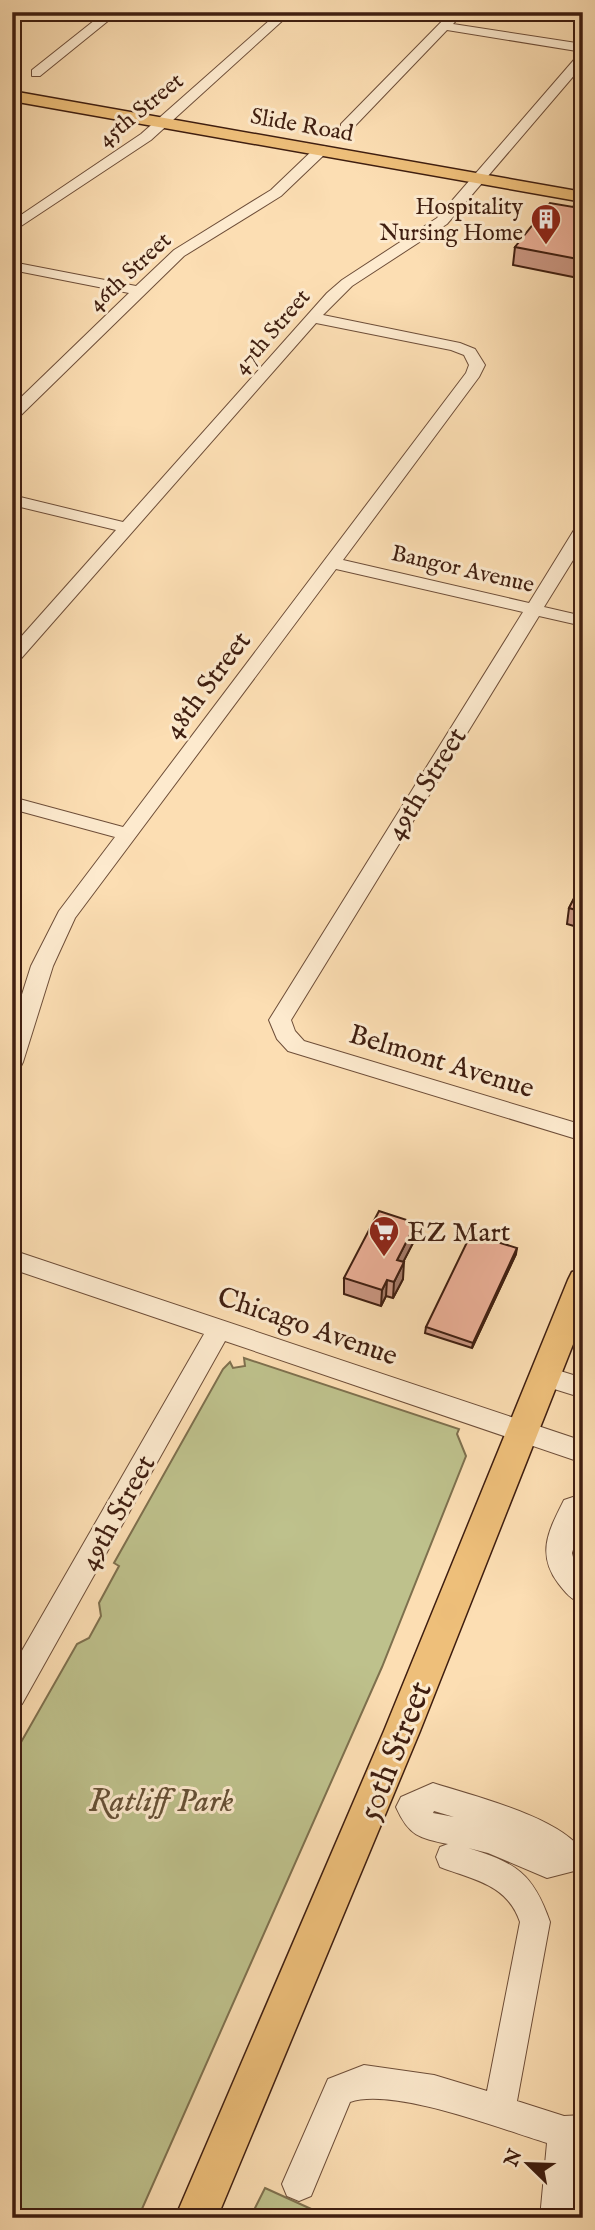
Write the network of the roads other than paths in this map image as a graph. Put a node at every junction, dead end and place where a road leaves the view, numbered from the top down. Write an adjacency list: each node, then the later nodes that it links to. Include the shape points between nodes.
1 (113, 12): 7 (street)
2 (286, 12): 9 (street, 45th Street)
3 (458, 12): 4 (street)
4 (445, 26): 5 (street); 10 (street)
5 (583, 48)
6 (583, 57): 12 (street, 47th Street)
7 (36, 73)
8 (12, 96): 9 (main road, Slide Road)
9 (162, 122): 11 (main road, Slide Road); 14 (street, 45th Street)
10 (346, 127)
11 (321, 150): 12 (main road, Slide Road); 16 (street, 46th Street, via 276,193 179,253)
12 (479, 178): 13 (main road, Slide Road); 17 (street, 47th Street, via 442,221 347,283)
13 (583, 197)
14 (12, 228)
15 (12, 265): 16 (street)
16 (139, 291): 18 (street, 46th Street)
17 (313, 318): 20 (street, 47th Street); 22 (street, 48th Street, via 455,346 470,352 477,365)
18 (12, 415)
19 (12, 500): 20 (street)
20 (127, 527): 25 (street, 47th Street)
21 (583, 530): 23 (street, 49th Street)
22 (332, 564): 23 (street, Bangor Avenue); 27 (street, 48th Street)
23 (533, 609): 24 (street, Bangor Avenue); 28 (street, 49th Street, via 285,1009 280,1020)
24 (583, 621)
25 (12, 657)
26 (12, 803): 27 (street)
27 (127, 834): 29 (street, 48th Street, via 51,942)
28 (288, 1038): 30 (street, Belmont Avenue, via 296,1046 330,1057)
29 (12, 1062)
30 (583, 1133)
31 (12, 1259): 33 (street, Chicago Avenue)
32 (583, 1280): 34 (main road, 50th Street)
33 (220, 1328): 36 (street, Chicago Avenue); 40 (street, 49th Street)
34 (544, 1376): 35 (street); 36 (main road, 50th Street)
35 (583, 1388)
36 (521, 1431): 37 (street, Chicago Avenue); 45 (main road, 50th Street, via 402,1731)
37 (583, 1452)
38 (573, 1508): 39 (street, via 556,1550 562,1570)
39 (583, 1592)
40 (12, 1696)
41 (451, 1857): 42 (street, via 510,1878 529,1899 535,1922)
42 (499, 2112): 43 (street); 44 (street, via 434,2091 365,2081 339,2090)
43 (573, 2132): 46 (street)
44 (299, 2184)
45 (196, 2218)
46 (557, 2218)

